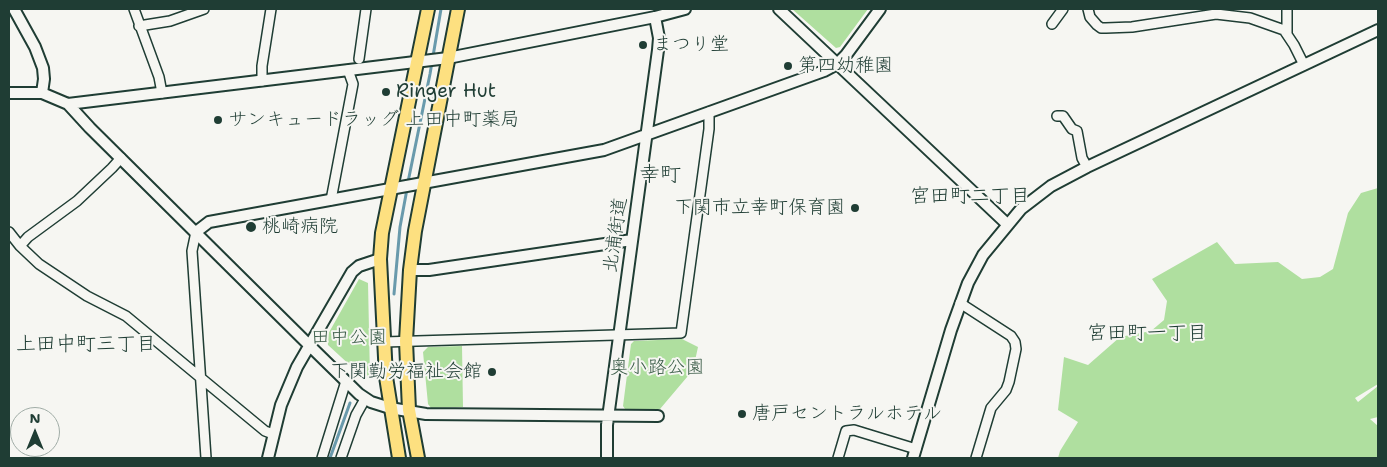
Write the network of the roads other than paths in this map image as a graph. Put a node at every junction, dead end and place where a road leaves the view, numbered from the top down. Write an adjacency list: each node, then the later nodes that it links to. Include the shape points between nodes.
1 (14, 9): 27 (street, via 43,68)
2 (134, 9): 16 (street)
3 (204, 9): 16 (street, via 170,21)
4 (271, 9): 25 (street)
5 (364, 9): 20 (street)
6 (428, 9): 21 (main road)
7 (458, 9): 19 (main road)
8 (685, 9): 14 (street)
9 (779, 9): 22 (street)
10 (880, 9): 22 (street)
11 (1063, 9): 15 (street)
12 (1088, 9): 18 (street, via 1090,17 1101,28 1132,27 1216,14 1250,18)
13 (1287, 9): 18 (street)
14 (656, 17): 19 (street); 32 (street, 北浦街道, via 659,38)
15 (1052, 24)
16 (139, 26): 28 (street)
17 (1378, 30): 23 (street)
18 (1287, 33): 23 (street)
19 (443, 58): 21 (street); 35 (main road)
20 (359, 59)
21 (422, 61): 24 (street); 36 (main road)
22 (837, 64): 30 (street); 38 (street)
23 (1304, 65): 34 (street)
24 (348, 70): 25 (street); 37 (street, via 353,84)
25 (262, 80): 28 (street)
26 (9, 93): 27 (street)
27 (42, 93): 29 (street)
28 (162, 93): 29 (street)
29 (68, 104): 33 (street)
30 (709, 112): 32 (street); 46 (street, via 682,333)
31 (1057, 116): 34 (street, via 1063,116 1077,132)
32 (647, 134): 35 (street, via 604,150); 41 (street, 北浦街道)
33 (121, 158): 40 (street); 42 (street, via 77,201)
34 (1087, 167): 38 (street, via 1051,186)
35 (420, 184): 36 (street); 44 (main road)
36 (395, 188): 37 (street); 43 (main road, via 382,233)
37 (331, 200): 40 (street, via 209,222)
38 (1007, 224): 45 (street, via 983,255)
39 (9, 232): 42 (street)
40 (196, 232): 49 (street); 50 (street, via 192,251)
41 (632, 240): 44 (street, via 429,270); 46 (street, 北浦街道)
42 (20, 246): 50 (street, via 39,264 87,296 126,316)
43 (380, 259): 48 (main road); 49 (street, via 358,266 352,272)
44 (410, 270): 47 (main road)
45 (960, 303): 58 (street); 67 (street, via 1011,336 1016,349 1009,382 991,408)
46 (620, 335): 47 (street); 55 (street, 北浦街道)
47 (406, 341): 48 (street); 54 (main road)
48 (384, 342): 53 (main road)
49 (310, 346): 51 (street); 57 (street, via 290,382)
50 (200, 378): 57 (street); 59 (street)
51 (346, 381): 52 (street); 61 (street)
52 (366, 399): 53 (street); 62 (street, via 356,415)
53 (390, 408): 54 (street); 63 (main road)
54 (408, 410): 55 (street, via 426,414); 64 (main road)
55 (609, 416): 56 (street); 65 (street, 北浦街道)
56 (658, 416)
57 (273, 434): 60 (street)
58 (915, 453): 66 (street, via 854,430 846,431)
59 (206, 458)
60 (268, 458)
61 (322, 458)
62 (341, 458)
63 (399, 458)
64 (418, 458)
65 (607, 458)
66 (838, 458)
67 (976, 458)

